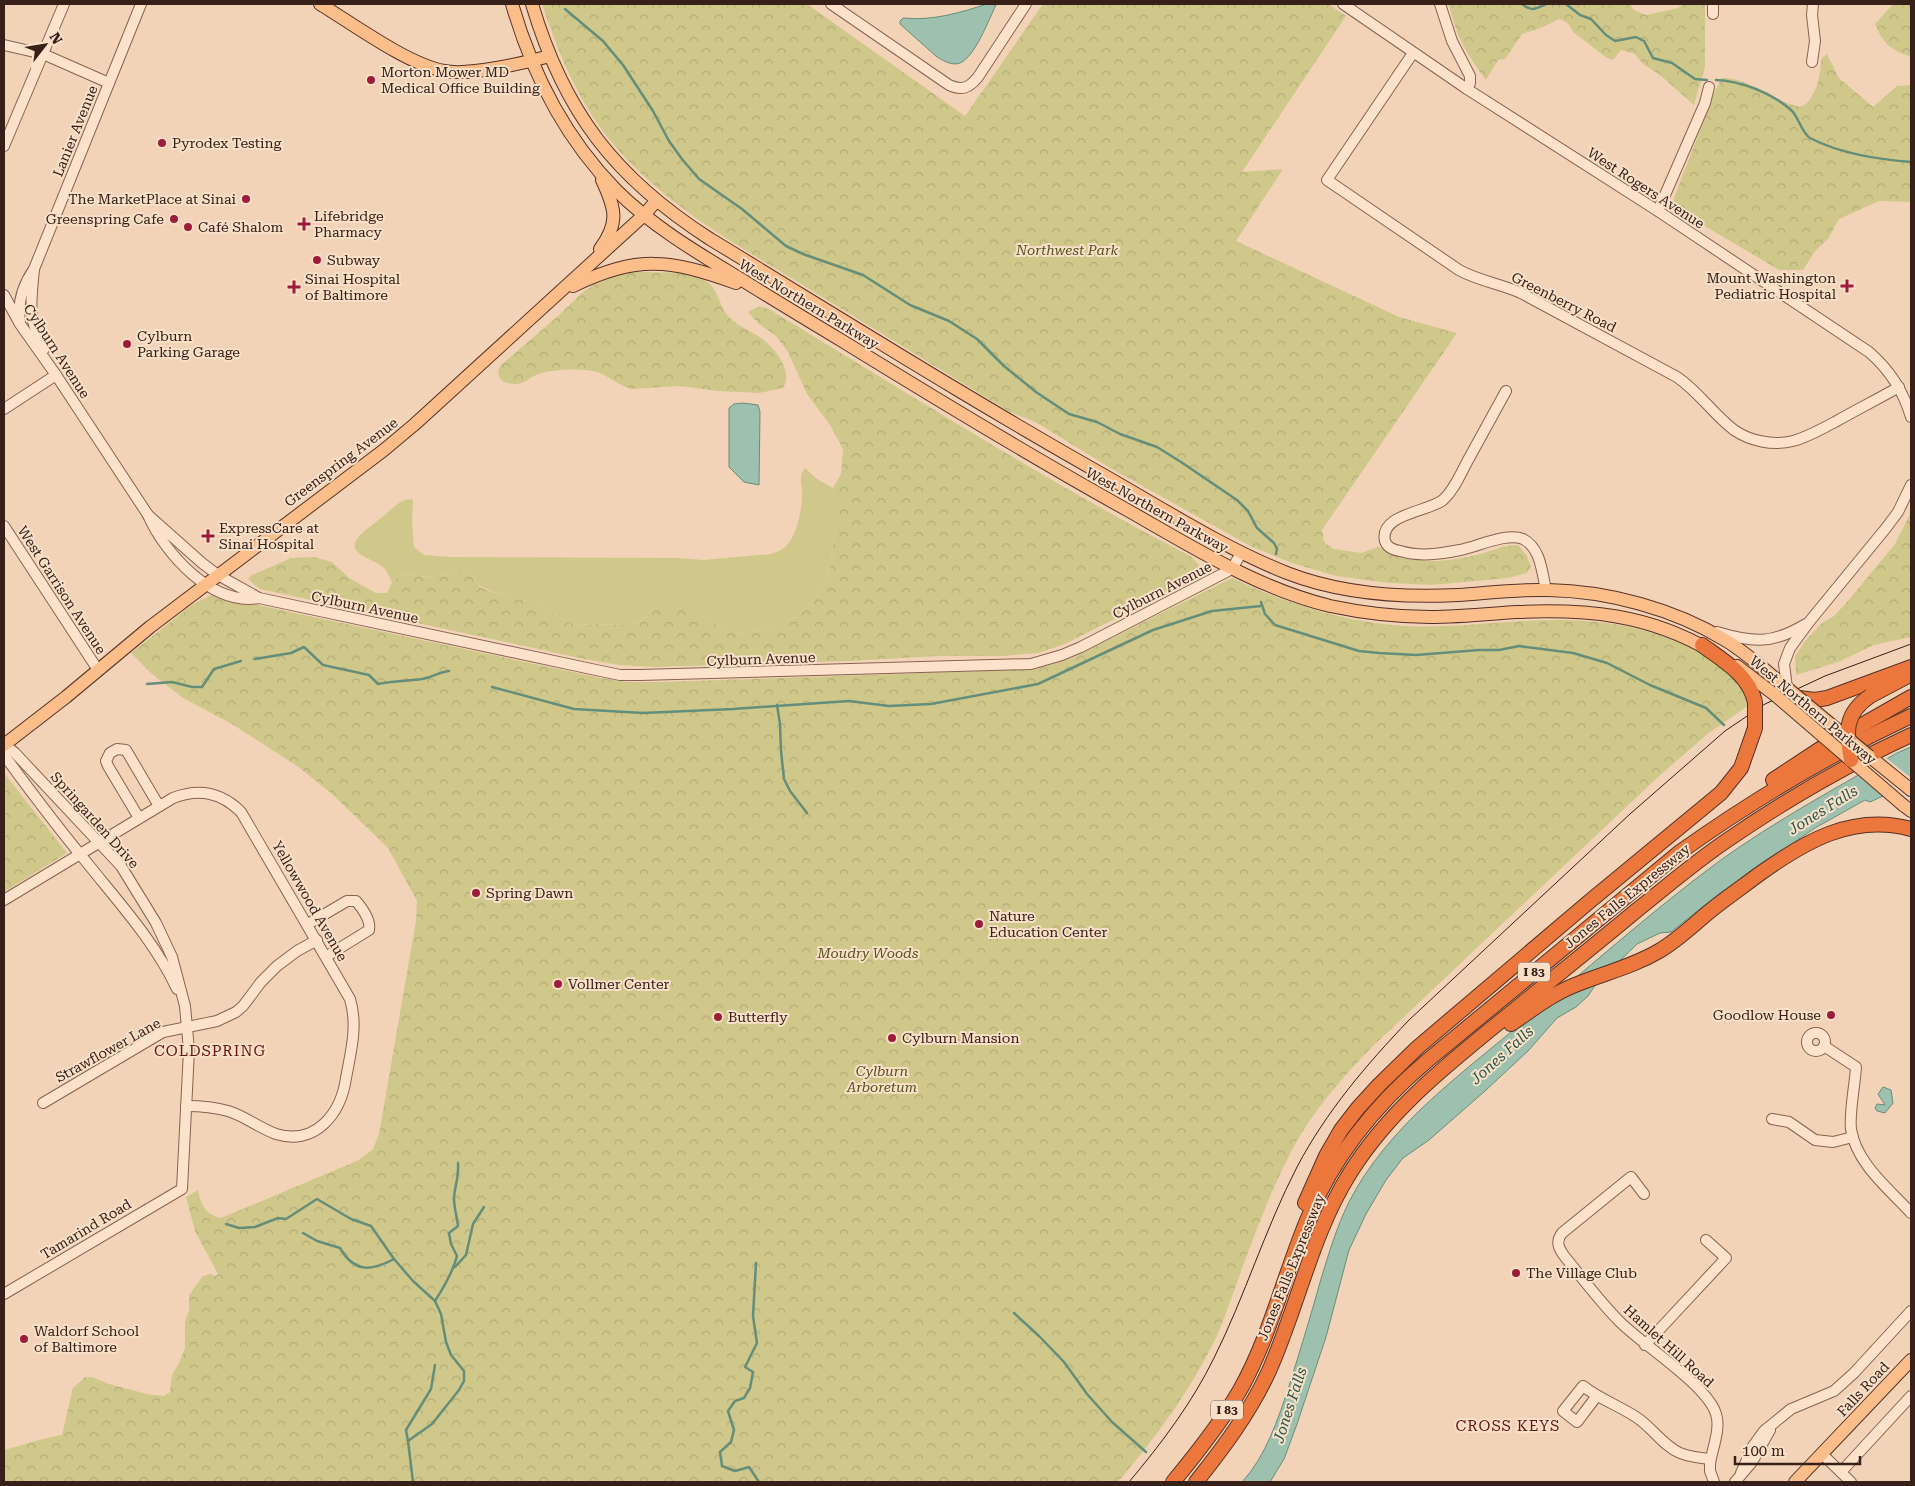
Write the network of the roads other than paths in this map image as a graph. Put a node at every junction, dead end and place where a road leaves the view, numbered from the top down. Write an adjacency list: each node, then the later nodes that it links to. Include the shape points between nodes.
1 (64, 4): 13 (street)
2 (141, 4): 17 (street, Lanier Avenue)
3 (320, 4): 15 (main road, via 400,53 438,70 464,72)
4 (512, 4): 15 (main road, West Northern Parkway)
5 (532, 4): 14 (main road, West Northern Parkway)
6 (831, 4): 7 (street, via 949,85 962,89 972,84)
7 (1026, 4)
8 (1343, 4): 12 (street, West Rogers Avenue)
9 (1440, 4): 19 (street, via 1452,41 1470,76)
10 (1813, 4): 16 (street, via 1816,42)
11 (4, 45): 13 (street)
12 (1414, 53): 19 (street, West Rogers Avenue); 33 (street, Greenberry Road, via 1327,180 1459,270 1521,293 1678,377 1726,423 1758,441 1775,443 1808,436)
13 (43, 54): 17 (street); 20 (street)
14 (550, 56): 15 (main road); 22 (main road, West Northern Parkway, via 592,132 619,165)
15 (531, 61): 21 (main road, West Northern Parkway, via 561,119)
16 (1812, 62)
17 (109, 83): 26 (street, Lanier Avenue)
18 (1709, 87): 23 (street)
19 (1467, 89): 23 (street, West Rogers Avenue)
20 (4, 146)
21 (598, 170): 24 (main road, West Northern Parkway); 25 (main road, via 611,200 614,217 608,239)
22 (656, 200): 24 (main road, Greenspring Avenue); 40 (main road, West Northern Parkway, via 710,239 989,410)
23 (1658, 211): 33 (street, West Rogers Avenue, via 1868,352 1892,375)
24 (644, 215): 25 (main road, Greenspring Avenue); 27 (main road, West Northern Parkway, via 700,255)
25 (587, 267): 28 (main road, Greenspring Avenue)
26 (34, 269): 30 (street, Lanier Avenue, via 25,281 19,304); 31 (street, Lanier Avenue, via 32,325)
27 (761, 292): 28 (main road, via 688,267 651,264 632,265 596,275); 41 (main road, West Northern Parkway, via 1024,452)
28 (559, 293): 42 (main road, Greenspring Avenue, via 384,450)
29 (6, 299): 30 (street, Cylburn Avenue)
30 (20, 319): 31 (street, Cylburn Avenue); 32 (street, Cylburn Avenue)
31 (39, 340): 32 (street, Lanier Avenue)
32 (56, 374): 35 (street); 38 (street, Cylburn Avenue)
33 (1899, 387): 36 (street, West Rogers Avenue)
34 (1506, 391): 44 (street, via 1452,490 1438,503 1392,522 1385,540 1393,549 1418,555 1462,550 1509,537 1523,539 1539,558)
35 (4, 409)
36 (1911, 417)
37 (1911, 486): 46 (street, via 1886,528)
38 (148, 515): 42 (street, Cylburn Avenue); 43 (street, Cylburn Avenue, via 172,554 192,575)
39 (4, 526): 50 (street, West Garrison Avenue)
40 (1241, 553): 41 (street, Cylburn Avenue); 44 (main road, West Northern Parkway, via 1314,582 1379,594 1426,596)
41 (1232, 569): 45 (street, Cylburn Avenue, via 1082,647 1031,664 683,675 620,675); 48 (main road, West Northern Parkway, via 1280,591 1378,615 1429,618 1537,611 1586,612 1649,623)
42 (218, 575): 43 (main road, Greenspring Avenue); 45 (street, Cylburn Avenue)
43 (206, 584): 45 (street, Cylburn Avenue, via 240,599); 50 (main road, Greenspring Avenue)
44 (1546, 590): 47 (main road, West Northern Parkway, via 1626,601)
45 (259, 598)
46 (1808, 622): 47 (street, via 1766,640 1727,635); 52 (street, via 1787,656 1784,671)
47 (1698, 626): 52 (main road, West Northern Parkway, via 1728,642)
48 (1702, 645): 60 (main road, West Northern Parkway, bridge, via 1733,663 1774,694); 87 (highway, bridge, via 1738,672 1755,701 1756,728 1741,768 1721,793 1417,1048 1358,1108 1326,1156 1309,1193)
49 (1911, 667): 53 (highway)
50 (98, 670): 59 (main road, Greenspring Avenue)
51 (1911, 674): 53 (highway)
52 (1787, 688): 55 (main road, West Northern Parkway, bridge)
53 (1868, 691): 55 (highway, via 1815,700); 58 (highway, bridge, via 1852,713)
54 (1911, 697): 65 (highway, via 1794,765)
55 (1799, 698): 58 (main road, West Northern Parkway, bridge)
56 (1911, 716): 65 (highway, Jones Falls Expressway / I 83, via 1839,751)
57 (1911, 735): 76 (highway, Jones Falls Expressway / I 83, via 1792,798 1724,842)
58 (1847, 737): 60 (highway, bridge); 61 (main road, West Northern Parkway, bridge)
59 (4, 747): 67 (street, Springarden Drive); 68 (street, Springarden Drive)
60 (1850, 760): 63 (main road, West Northern Parkway, bridge)
61 (1911, 790)
62 (159, 806): 64 (street, Yellowwood Avenue); 64 (street, via 126,750 110,753 106,761 108,766); 70 (street, Yellowwood Avenue, via 194,792 215,794 233,804 247,820)
63 (1907, 808)
64 (139, 818): 67 (street, Yellowwood Avenue)
65 (1714, 828): 87 (highway, Jones Falls Expressway / I 83, via 1655,872 1428,1060 1369,1118 1321,1190)
66 (1911, 829): 76 (highway, via 1882,824 1848,828 1819,837 1787,854 1677,940 1635,964 1575,985 1546,1000)
67 (100, 842): 68 (street, Yellowwood Avenue); 73 (street, Springarden Drive, via 128,875 156,923 175,966)
68 (80, 854): 69 (street, Yellowwood Avenue); 73 (street, Springarden Drive, via 152,946)
69 (4, 900)
70 (308, 924): 71 (street, Yellowwood Avenue); 72 (street, via 351,900 356,901 364,913 369,930)
71 (317, 940): 72 (street, Yellowwood Avenue); 74 (street, Strawflower Lane, via 277,966 236,1012 217,1022)
72 (327, 956): 78 (street, Yellowwood Avenue, via 350,999 354,1018 343,1097 332,1116 310,1133 292,1136 274,1133 226,1110)
73 (185, 1006): 74 (street, Springarden Drive)
74 (188, 1028): 77 (street, Strawflower Lane, via 163,1032); 78 (street, Springarden Drive)
75 (1824, 1046): 80 (street, via 1856,1067 1851,1114)
76 (1440, 1072): 96 (highway, Jones Falls Expressway / I 83, via 1383,1128 1349,1174 1323,1226 1282,1338 1254,1400 1220,1453)
77 (43, 1103)
78 (186, 1106): 81 (street, Springarden Drive)
79 (1772, 1119): 80 (street, via 1789,1122 1814,1140 1833,1142)
80 (1853, 1137): 83 (street, via 1864,1162)
81 (182, 1189): 85 (street, Tamarind Road)
82 (1644, 1194): 88 (street, Hamlet Hill Road, via 1630,1177 1562,1233 1558,1245 1611,1312)
83 (1911, 1213)
84 (1706, 1240): 88 (street, via 1726,1258)
85 (4, 1294)
86 (1911, 1311): 98 (street, via 1834,1391 1792,1409 1774,1422 1758,1438)
87 (1266, 1330): 95 (highway, Jones Falls Expressway / I 83, via 1240,1390 1206,1442)
88 (1645, 1345): 93 (street, Hamlet Hill Road, via 1699,1388 1710,1401 1717,1419)
89 (1911, 1360): 92 (main road, Falls Road)
90 (1911, 1396): 94 (street)
91 (1596, 1397): 93 (street, via 1640,1419 1679,1453)
92 (1822, 1454): 94 (street); 99 (main road, Falls Road)
93 (1710, 1459): 97 (street, Hamlet Hill Road)
94 (1840, 1472): 100 (street)
95 (1173, 1482)
96 (1196, 1482)
97 (1714, 1482)
98 (1735, 1482)
99 (1796, 1482)
100 (1852, 1482)

